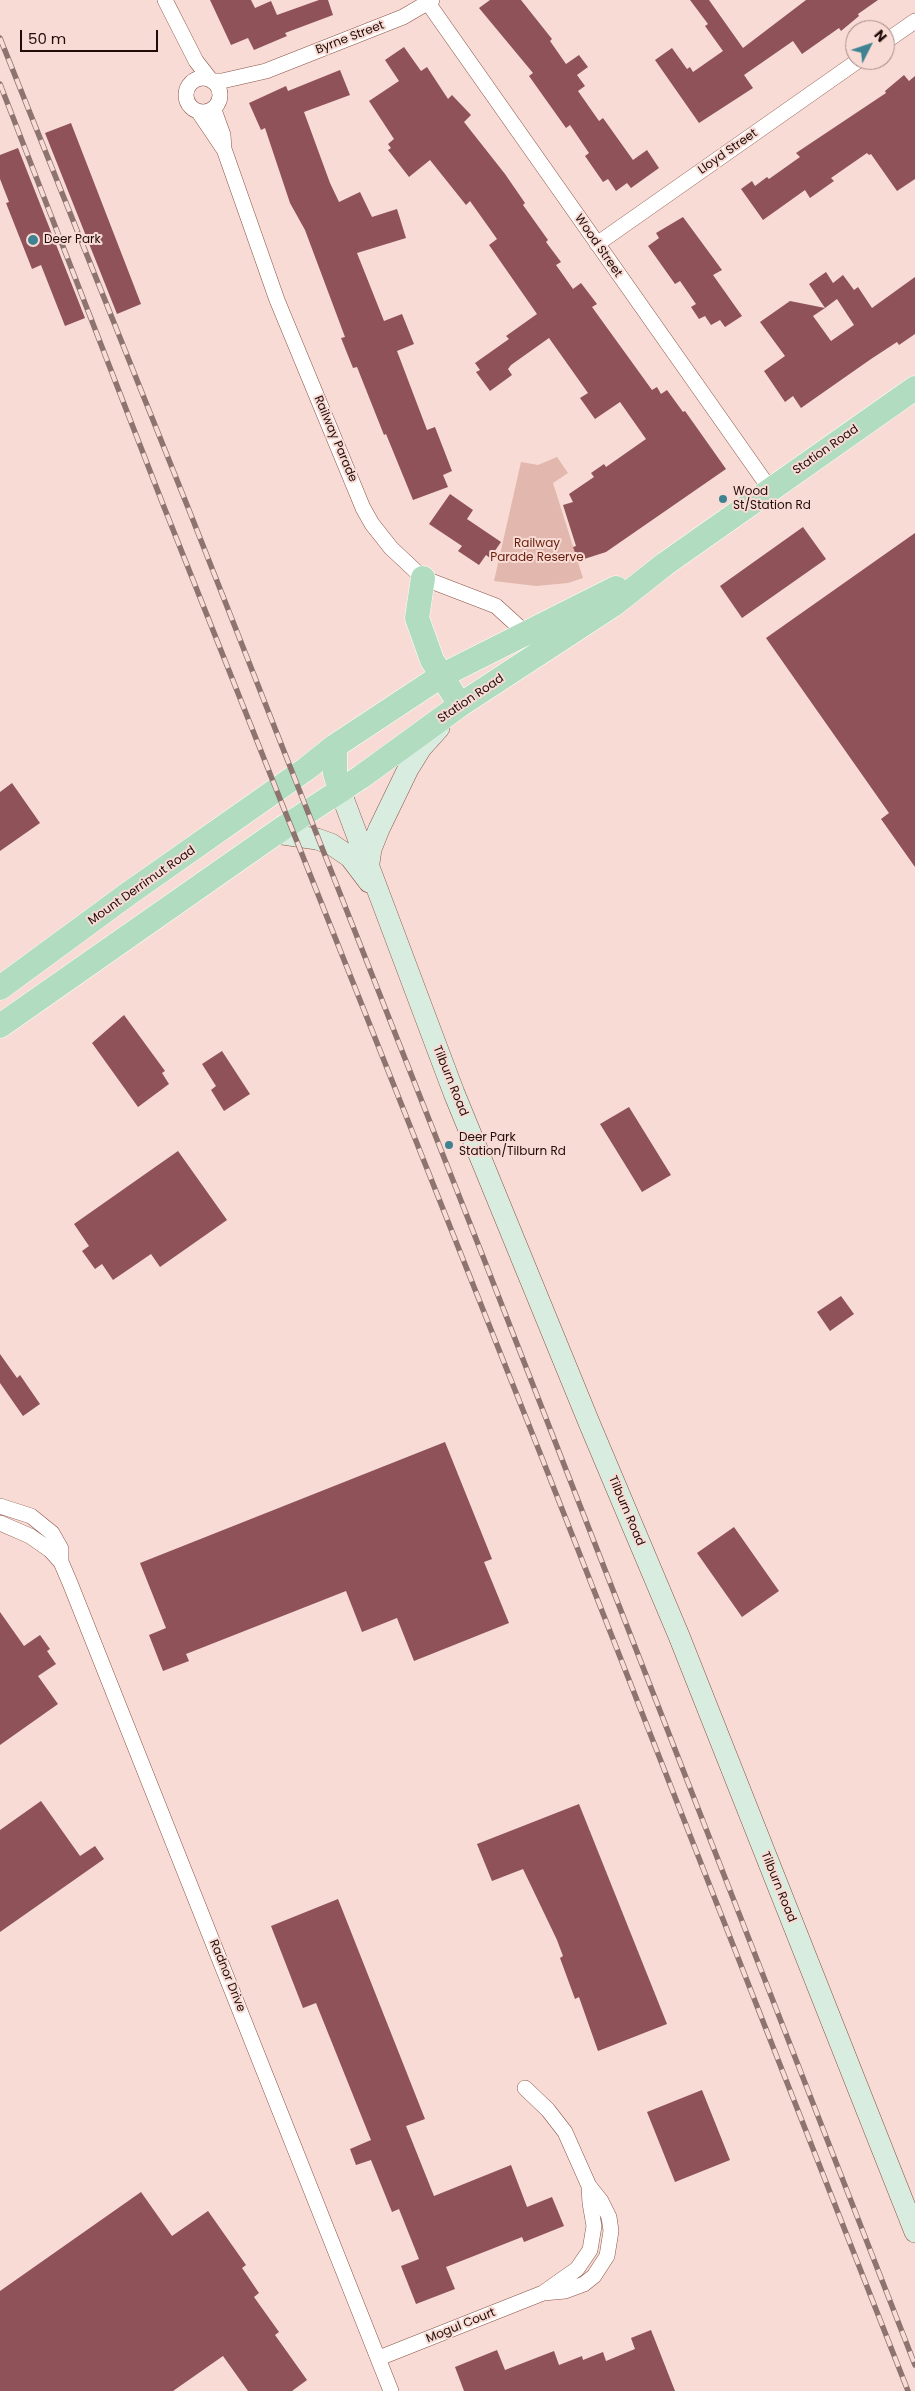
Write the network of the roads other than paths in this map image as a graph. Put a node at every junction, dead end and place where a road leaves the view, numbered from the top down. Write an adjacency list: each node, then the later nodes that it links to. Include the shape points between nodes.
1 (165, 0): 5 (street)
2 (430, 1): 7 (street, Byrne Street, via 403,17); 13 (street, Wood Street)
3 (915, 21): 4 (street)
4 (895, 35)
5 (188, 45): 8 (street); 9 (street)
6 (845, 70): 13 (street, Lloyd Street)
7 (266, 71): 8 (street, Byrne Street, via 222,81); 10 (street, Byrne Street)
8 (211, 80): 9 (street, via 198,78); 10 (street, via 218,88)
9 (189, 85): 11 (street, via 187,101)
10 (218, 103): 11 (street, via 211,110); 12 (street, Railway Parade, via 214,110 223,135)
11 (198, 111): 12 (street, Railway Parade)
12 (224, 150): 17 (street, Railway Parade, via 277,300 363,508 381,537)
13 (597, 244): 15 (street, Wood Street)
14 (915, 388): 15 (main road, Station Road)
15 (770, 490): 16 (main road, Station Road)
16 (665, 564): 18 (main road, Station Road); 19 (main road, Station Road, via 613,605)
17 (424, 578): 18 (street, Railway Parade, via 496,606); 20 (main road, via 417,618)
18 (526, 632): 19 (street, Railway Parade); 20 (main road, Station Road)
19 (542, 652): 21 (main road, Station Road)
20 (441, 676): 21 (main road); 22 (main road, Station Road)
21 (460, 705): 24 (main road, Station Road); 26 (street, via 421,748 408,769 382,820)
22 (335, 746): 23 (main road, Station Road); 24 (main road, via 335,773)
23 (284, 785): 24 (main road, via 318,777 325,778); 28 (main road, Mount Derrimut Road)
24 (340, 790): 25 (main road, Station Road); 26 (street, Tilburn Road)
25 (276, 833): 27 (street, via 331,844 350,857); 30 (main road)
26 (369, 862): 27 (street, Tilburn Road)
27 (381, 898): 36 (street, Tilburn Road, via 454,1093 678,1636)
28 (20, 973): 29 (main road, Mount Derrimut Road); 30 (main road)
29 (0, 988)
30 (38, 1000): 31 (main road)
31 (0, 1026)
32 (0, 1506): 34 (street, Radnor Drive, via 31,1516 52,1533 61,1549)
33 (0, 1523): 34 (street, Radnor Drive, via 30,1536)
34 (61, 1562): 37 (street, Radnor Drive)
35 (524, 2088): 37 (street, Mogul Court, via 548,2110 565,2132 590,2186 594,2226 590,2250 577,2269 543,2293)
36 (915, 2232)
37 (379, 2358): 38 (street, Radnor Drive)
38 (391, 2391)

